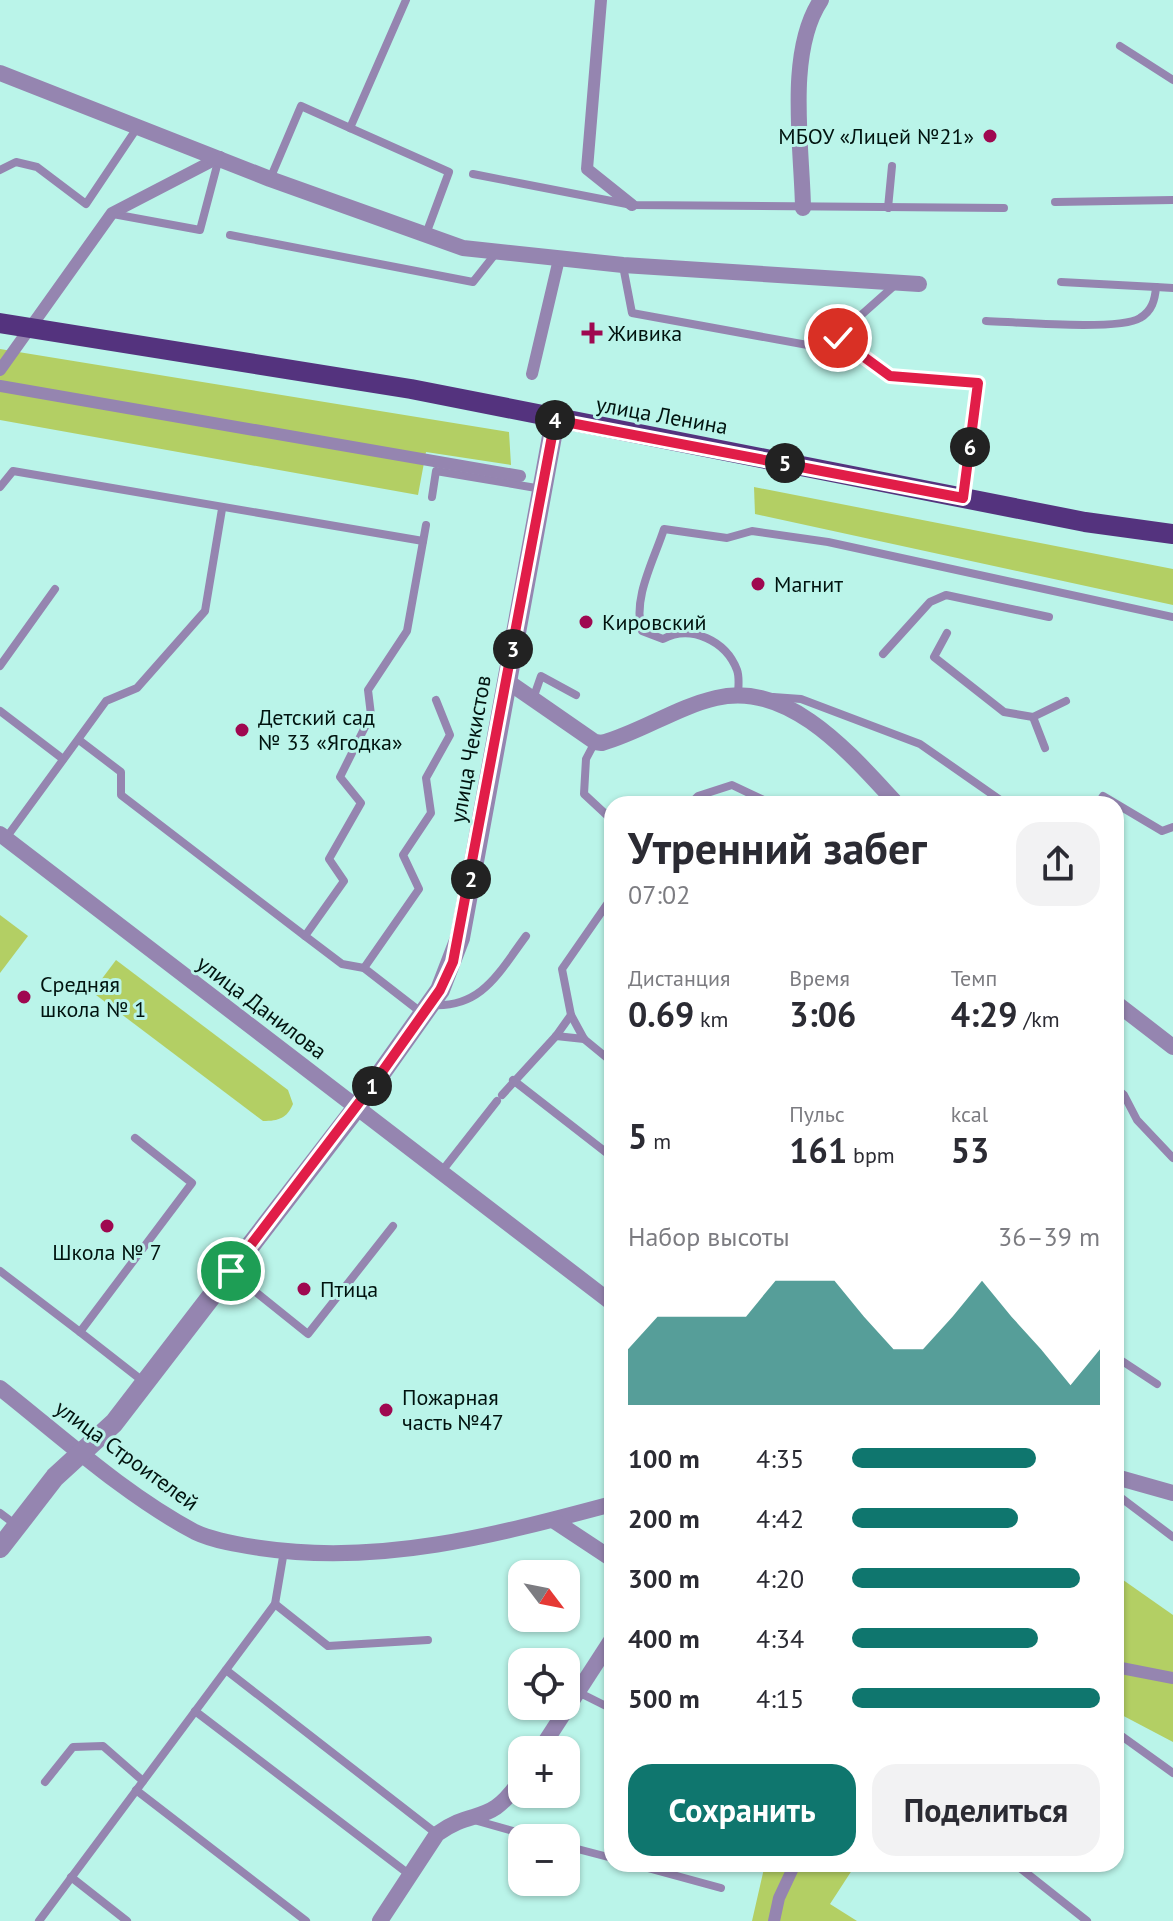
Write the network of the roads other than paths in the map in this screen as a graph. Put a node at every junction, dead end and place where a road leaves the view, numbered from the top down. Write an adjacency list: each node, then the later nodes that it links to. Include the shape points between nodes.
1 (406, 0): 8 (lane)
2 (601, 0): 16 (street, via 587,169)
3 (821, 0): 17 (street, via 800,53)
4 (1120, 46): 6 (lane)
5 (0, 73): 7 (street)
6 (1173, 80)
7 (139, 125): 9 (street); 11 (lane, via 86,204 37,167 16,162)
8 (350, 128): 13 (lane, via 301,106); 22 (lane, via 449,172)
9 (220, 157): 13 (street); 20 (street); 20 (lane, via 200,230)
10 (892, 166): 18 (lane)
11 (0, 170)
12 (473, 174): 16 (lane)
13 (270, 179): 22 (street)
14 (1173, 200): 15 (lane)
15 (1055, 202)
16 (632, 205): 17 (lane)
17 (803, 208): 18 (lane)
18 (888, 208): 19 (lane)
19 (1004, 208)
20 (112, 213): 33 (street)
21 (230, 235): 23 (lane, via 473,282)
22 (426, 235): 23 (street)
23 (496, 253): 24 (street)
24 (559, 259): 25 (street); 36 (street)
25 (623, 265): 27 (street); 34 (lane, via 632,313 824,348)
26 (1061, 282): 29 (lane)
27 (897, 283): 28 (street); 34 (lane)
28 (919, 284)
29 (1156, 287): 30 (lane); 31 (lane, via 1148,312 1124,324)
30 (1173, 288)
31 (986, 321)
32 (0, 323): 33 (main road, улица Ленина)
33 (30, 328): 35 (street); 38 (main road, улица Ленина, via 411,389)
34 (838, 338): 43 (lane, via 890,376 978,383)
35 (0, 370)
36 (532, 374)
37 (0, 386): 39 (street)
38 (555, 420): 41 (street, улица Чекистов); 43 (main road, улица Ленина)
39 (520, 476)
40 (0, 487): 44 (lane, via 13,471)
41 (542, 489): 42 (lane, via 436,471); 54 (street, улица Чекистов)
42 (432, 497)
43 (963, 498): 46 (main road, улица Ленина)
44 (222, 509): 47 (lane); 62 (lane, via 205,611 137,688 106,701)
45 (426, 525): 47 (lane)
46 (1173, 534)
47 (423, 541): 75 (lane, via 407,631 368,690 371,715 340,777 361,803 329,859 344,881)
48 (55, 589): 53 (lane)
49 (1049, 617): 52 (lane, via 946,595 930,602)
50 (1173, 617): 56 (lane, via 828,542 752,531 727,538 664,529 640,603 642,631 663,639 676,632 707,638 721,647 738,672)
51 (947, 633): 61 (lane, via 934,657 1004,712)
52 (883, 654)
53 (0, 666)
54 (507, 681): 57 (street); 78 (street, улица Чекистов, via 460,938 447,977)
55 (576, 695): 57 (lane, via 541,676)
56 (743, 696): 63 (street, via 717,697 616,739); 68 (street, via 806,716); 69 (lane, via 801,699 920,744)
57 (533, 699): 63 (street)
58 (436, 700): 77 (lane, via 450,735 426,778 431,813 403,855 419,889)
59 (1066, 701): 61 (lane)
60 (0, 711): 65 (lane)
61 (1033, 717): 64 (lane)
62 (79, 740): 65 (lane); 75 (lane, via 121,772 121,795)
63 (595, 742): 71 (lane, via 586,759 584,794)
64 (1045, 748)
65 (63, 759): 73 (lane)
66 (698, 796): 67 (lane, via 732,785)
67 (755, 796)
68 (890, 796)
69 (995, 796)
70 (1124, 808): 72 (lane, via 1162,831)
71 (604, 813)
72 (1173, 827)
73 (3, 837): 87 (street, улица Данилова)
74 (604, 909): 80 (lane, via 562,969)
75 (305, 936): 77 (lane, via 342,964)
76 (526, 936): 78 (lane, via 482,994)
77 (364, 968): 78 (lane)
78 (426, 1009): 87 (street, улица Чекистов)
79 (1124, 1009): 83 (street)
80 (571, 1015): 81 (lane); 82 (lane)
81 (556, 1036): 82 (lane); 85 (lane)
82 (584, 1039): 84 (lane)
83 (1173, 1047)
84 (604, 1055)
85 (513, 1080): 89 (lane); 91 (lane)
86 (1124, 1095): 90 (lane, via 1137,1120)
87 (357, 1107): 91 (street, улица Данилова); 94 (street, улица Чекистов)
88 (135, 1138): 96 (lane, via 192,1183)
89 (604, 1151)
90 (1173, 1158)
91 (442, 1171): 95 (street, улица Данилова)
92 (393, 1226): 94 (lane, via 308,1334)
93 (0, 1271): 96 (lane)
94 (231, 1271): 98 (street, улица Чекистов)
95 (604, 1297)
96 (80, 1332): 98 (lane)
97 (1124, 1362): 99 (lane)
98 (145, 1382): 101 (street, улица Чекистов, via 103,1437)
99 (1157, 1384)
100 (0, 1388): 101 (street, улица Строителей)
101 (83, 1452): 106 (street, улица Чекистов); 110 (street, улица Строителей, via 199,1534)
102 (1124, 1479): 103 (street)
103 (1173, 1493)
104 (1124, 1500): 108 (lane)
105 (604, 1506): 107 (street, улица Строителей)
106 (8, 1520): 109 (street, улица Чекистов)
107 (553, 1520): 110 (street, улица Строителей, via 432,1548 352,1555); 111 (street)
108 (1173, 1537)
109 (0, 1548)
110 (284, 1551): 112 (lane)
111 (604, 1554)
112 (275, 1604): 113 (lane, via 328,1646); 116 (lane)
113 (428, 1640)
114 (604, 1651): 118 (street)
115 (1124, 1669): 117 (street)
116 (226, 1670): 121 (lane); 130 (lane)
117 (1173, 1678)
118 (580, 1689)
119 (580, 1693): 120 (lane)
120 (604, 1705)
121 (195, 1711): 124 (lane); 136 (lane)
122 (1124, 1738): 123 (lane)
123 (1173, 1773)
124 (143, 1781): 125 (lane, via 103,1746 73,1747); 126 (lane)
125 (45, 1782)
126 (136, 1790): 137 (lane); 141 (lane)
127 (508, 1797): 128 (street, via 501,1807)
128 (469, 1819): 129 (lane); 130 (street)
129 (508, 1830)
130 (437, 1834): 136 (street)
131 (580, 1850): 132 (lane)
132 (604, 1856)
133 (662, 1872): 138 (lane)
134 (791, 1872): 143 (street)
135 (1025, 1872): 144 (lane)
136 (410, 1875): 142 (street)
137 (71, 1877): 139 (lane); 140 (lane)
138 (721, 1888)
139 (39, 1921)
140 (127, 1921)
141 (306, 1921)
142 (380, 1921)
143 (774, 1921)
144 (1087, 1921)

